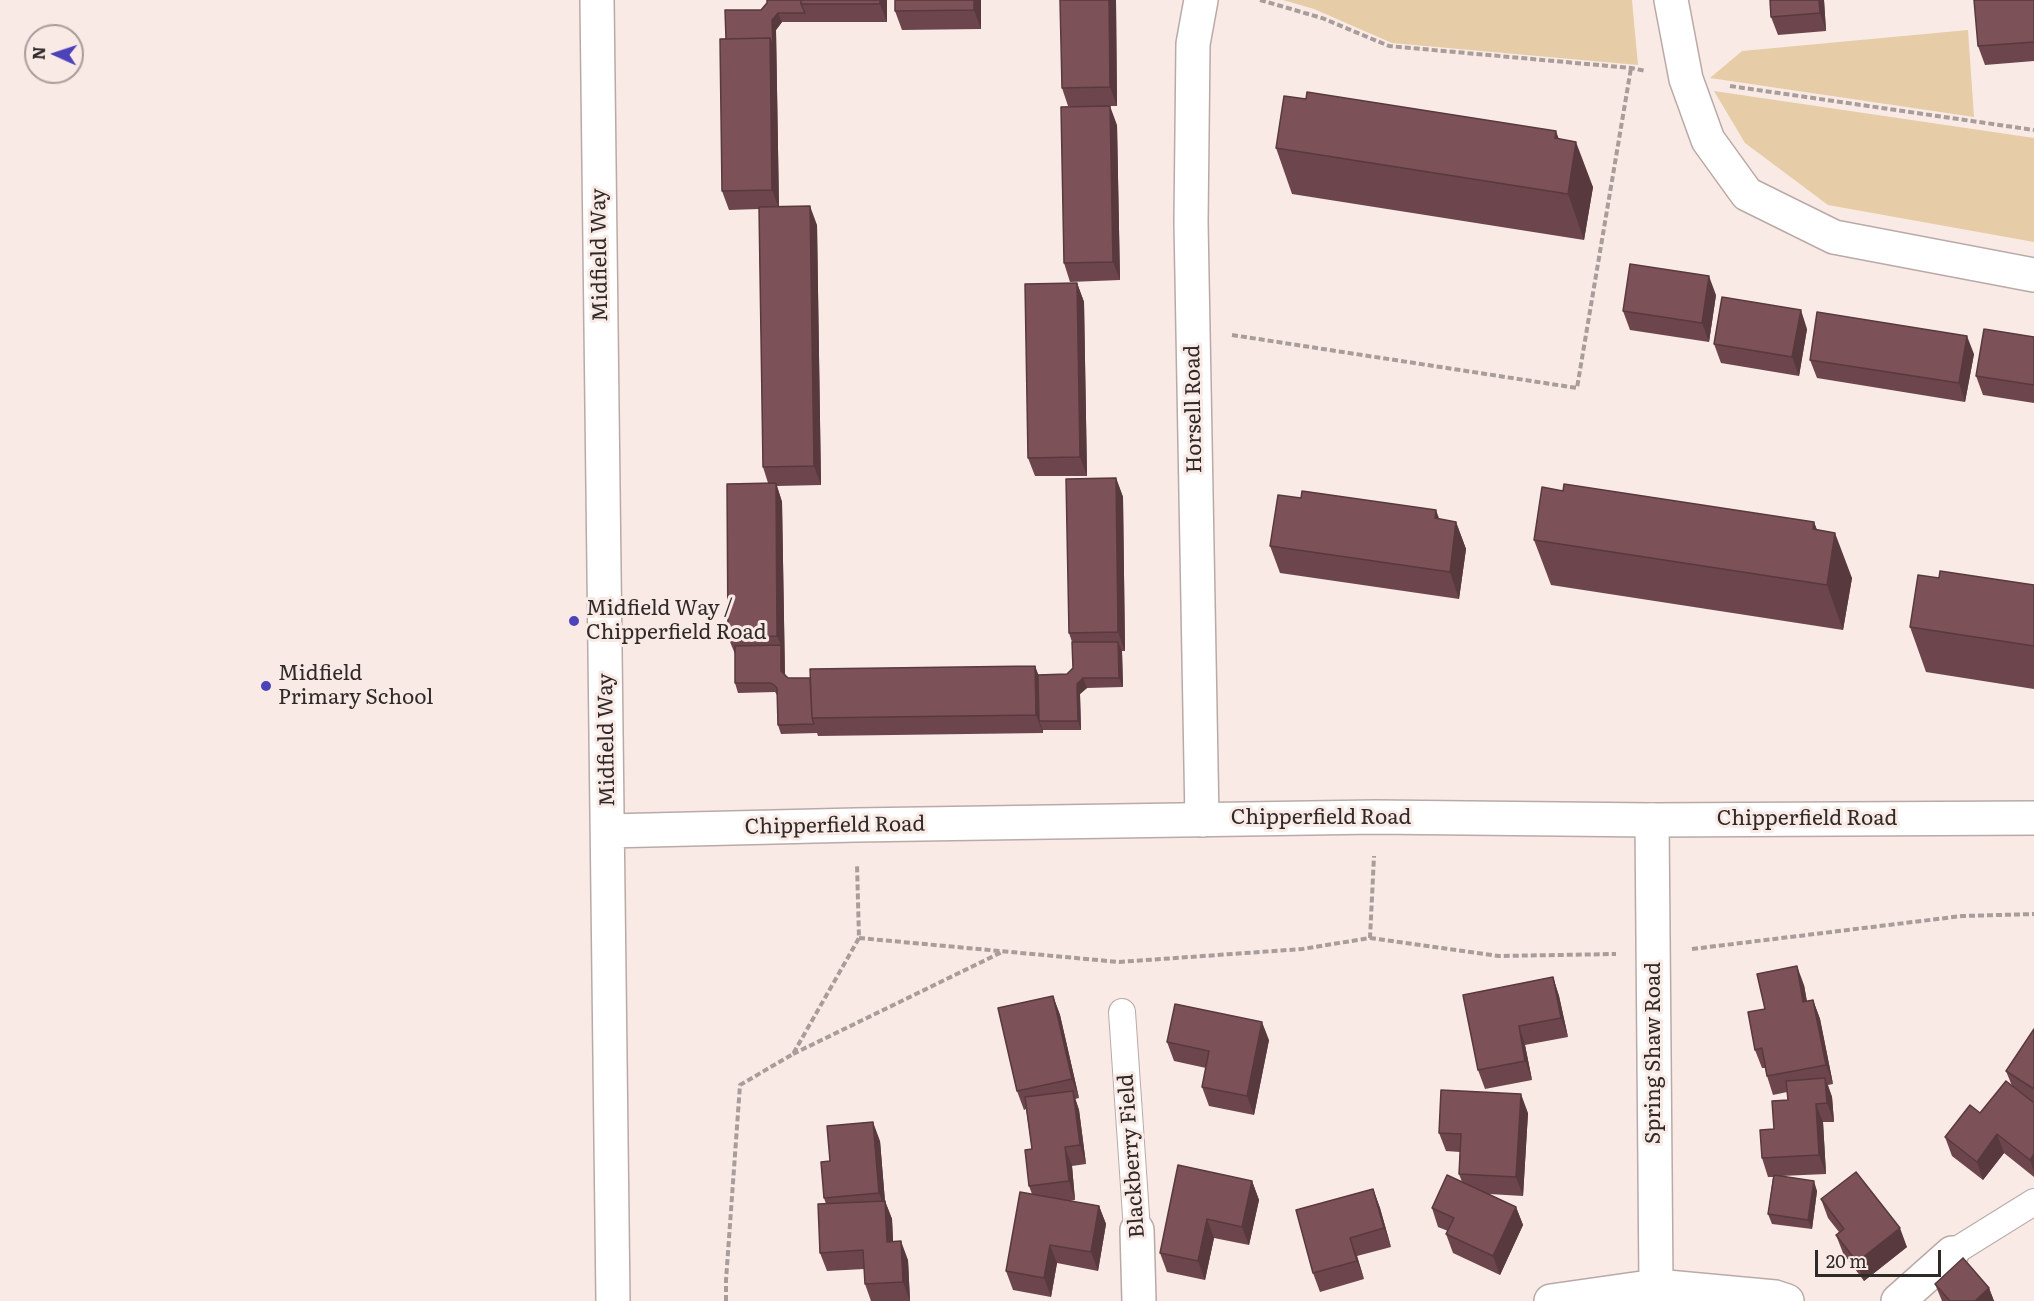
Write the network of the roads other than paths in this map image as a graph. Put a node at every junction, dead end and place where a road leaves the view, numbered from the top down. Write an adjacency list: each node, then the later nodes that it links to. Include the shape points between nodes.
1 (597, 0): 8 (street, Midfield Way)
2 (1202, 0): 6 (street, Horsell Road, via 1192,44 1191,222)
3 (1671, 0): 4 (street, via 1686,79 1708,140 1747,194 1834,237)
4 (2034, 275)
5 (2034, 818): 7 (street, Chipperfield Road)
6 (1202, 819): 7 (street, Chipperfield Road); 8 (street, Chipperfield Road)
7 (1652, 820): 13 (street, Spring Shaw Road)
8 (608, 831): 14 (street, Midfield Way)
9 (1122, 1012): 11 (lane, Blackberry Field)
10 (2034, 1202): 12 (lane)
11 (1137, 1230): 15 (street, Blackberry Field)
12 (1952, 1254): 18 (street)
13 (1656, 1286): 16 (street); 17 (street)
14 (613, 1301)
15 (1139, 1301)
16 (1551, 1301)
17 (1787, 1301)
18 (1898, 1301)

